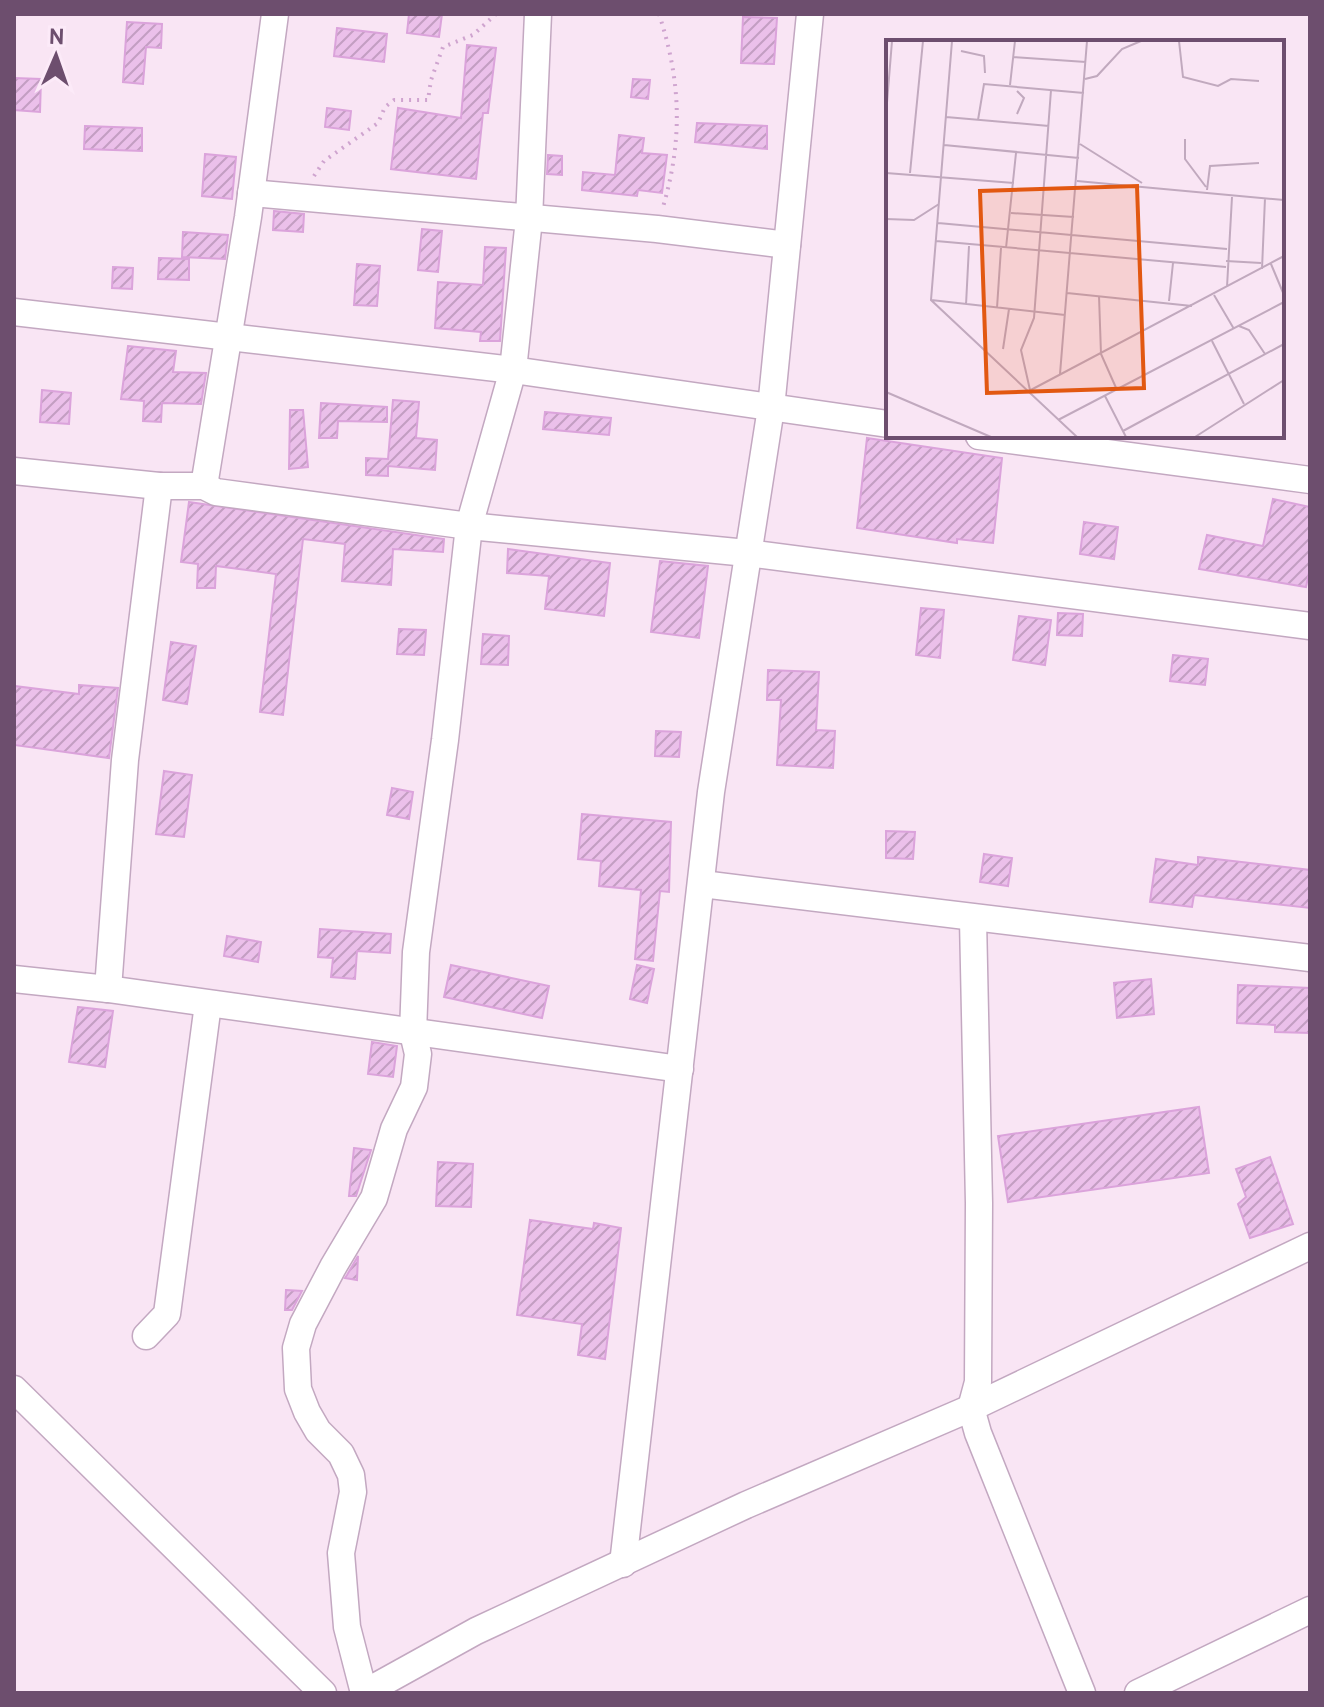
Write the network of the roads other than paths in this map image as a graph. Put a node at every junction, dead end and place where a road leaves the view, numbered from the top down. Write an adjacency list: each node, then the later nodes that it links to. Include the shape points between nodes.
1 (275, 14): 4 (street)
2 (538, 14): 5 (street)
3 (810, 14): 6 (street)
4 (251, 193): 5 (street); 8 (street)
5 (529, 219): 6 (street); 9 (street)
6 (787, 245): 10 (street)
7 (14, 312): 8 (street)
8 (228, 336): 9 (street); 16 (street)
9 (513, 370): 10 (street); 17 (street)
10 (771, 408): 11 (street); 18 (street)
11 (886, 424)
12 (994, 438): 14 (street)
13 (14, 471): 15 (street)
14 (1310, 480)
15 (159, 486): 16 (street); 24 (street, via 125,760)
16 (204, 486): 17 (street, via 216,492)
17 (469, 526): 18 (street); 26 (street, via 416,952)
18 (747, 553): 19 (street); 20 (street)
19 (1310, 626)
20 (702, 884): 21 (street); 27 (street)
21 (973, 919): 22 (street); 31 (street, via 979,1203 978,1382)
22 (1310, 958)
23 (14, 979): 24 (street)
24 (108, 989): 25 (street)
25 (208, 1004): 26 (street); 29 (street, via 167,1314)
26 (413, 1033): 27 (street); 32 (street, via 418,1054 414,1087 394,1129 374,1198 303,1324 296,1348 298,1389 307,1412 351,1475 353,1492 341,1553 347,1627 364,1693 476,1631)
27 (680, 1069): 32 (street)
28 (1310, 1246): 31 (street)
29 (146, 1336)
30 (14, 1389): 34 (street)
31 (971, 1408): 32 (street); 35 (street)
32 (623, 1564)
33 (1310, 1610): 36 (street)
34 (323, 1693)
35 (1082, 1693)
36 (1138, 1693)

